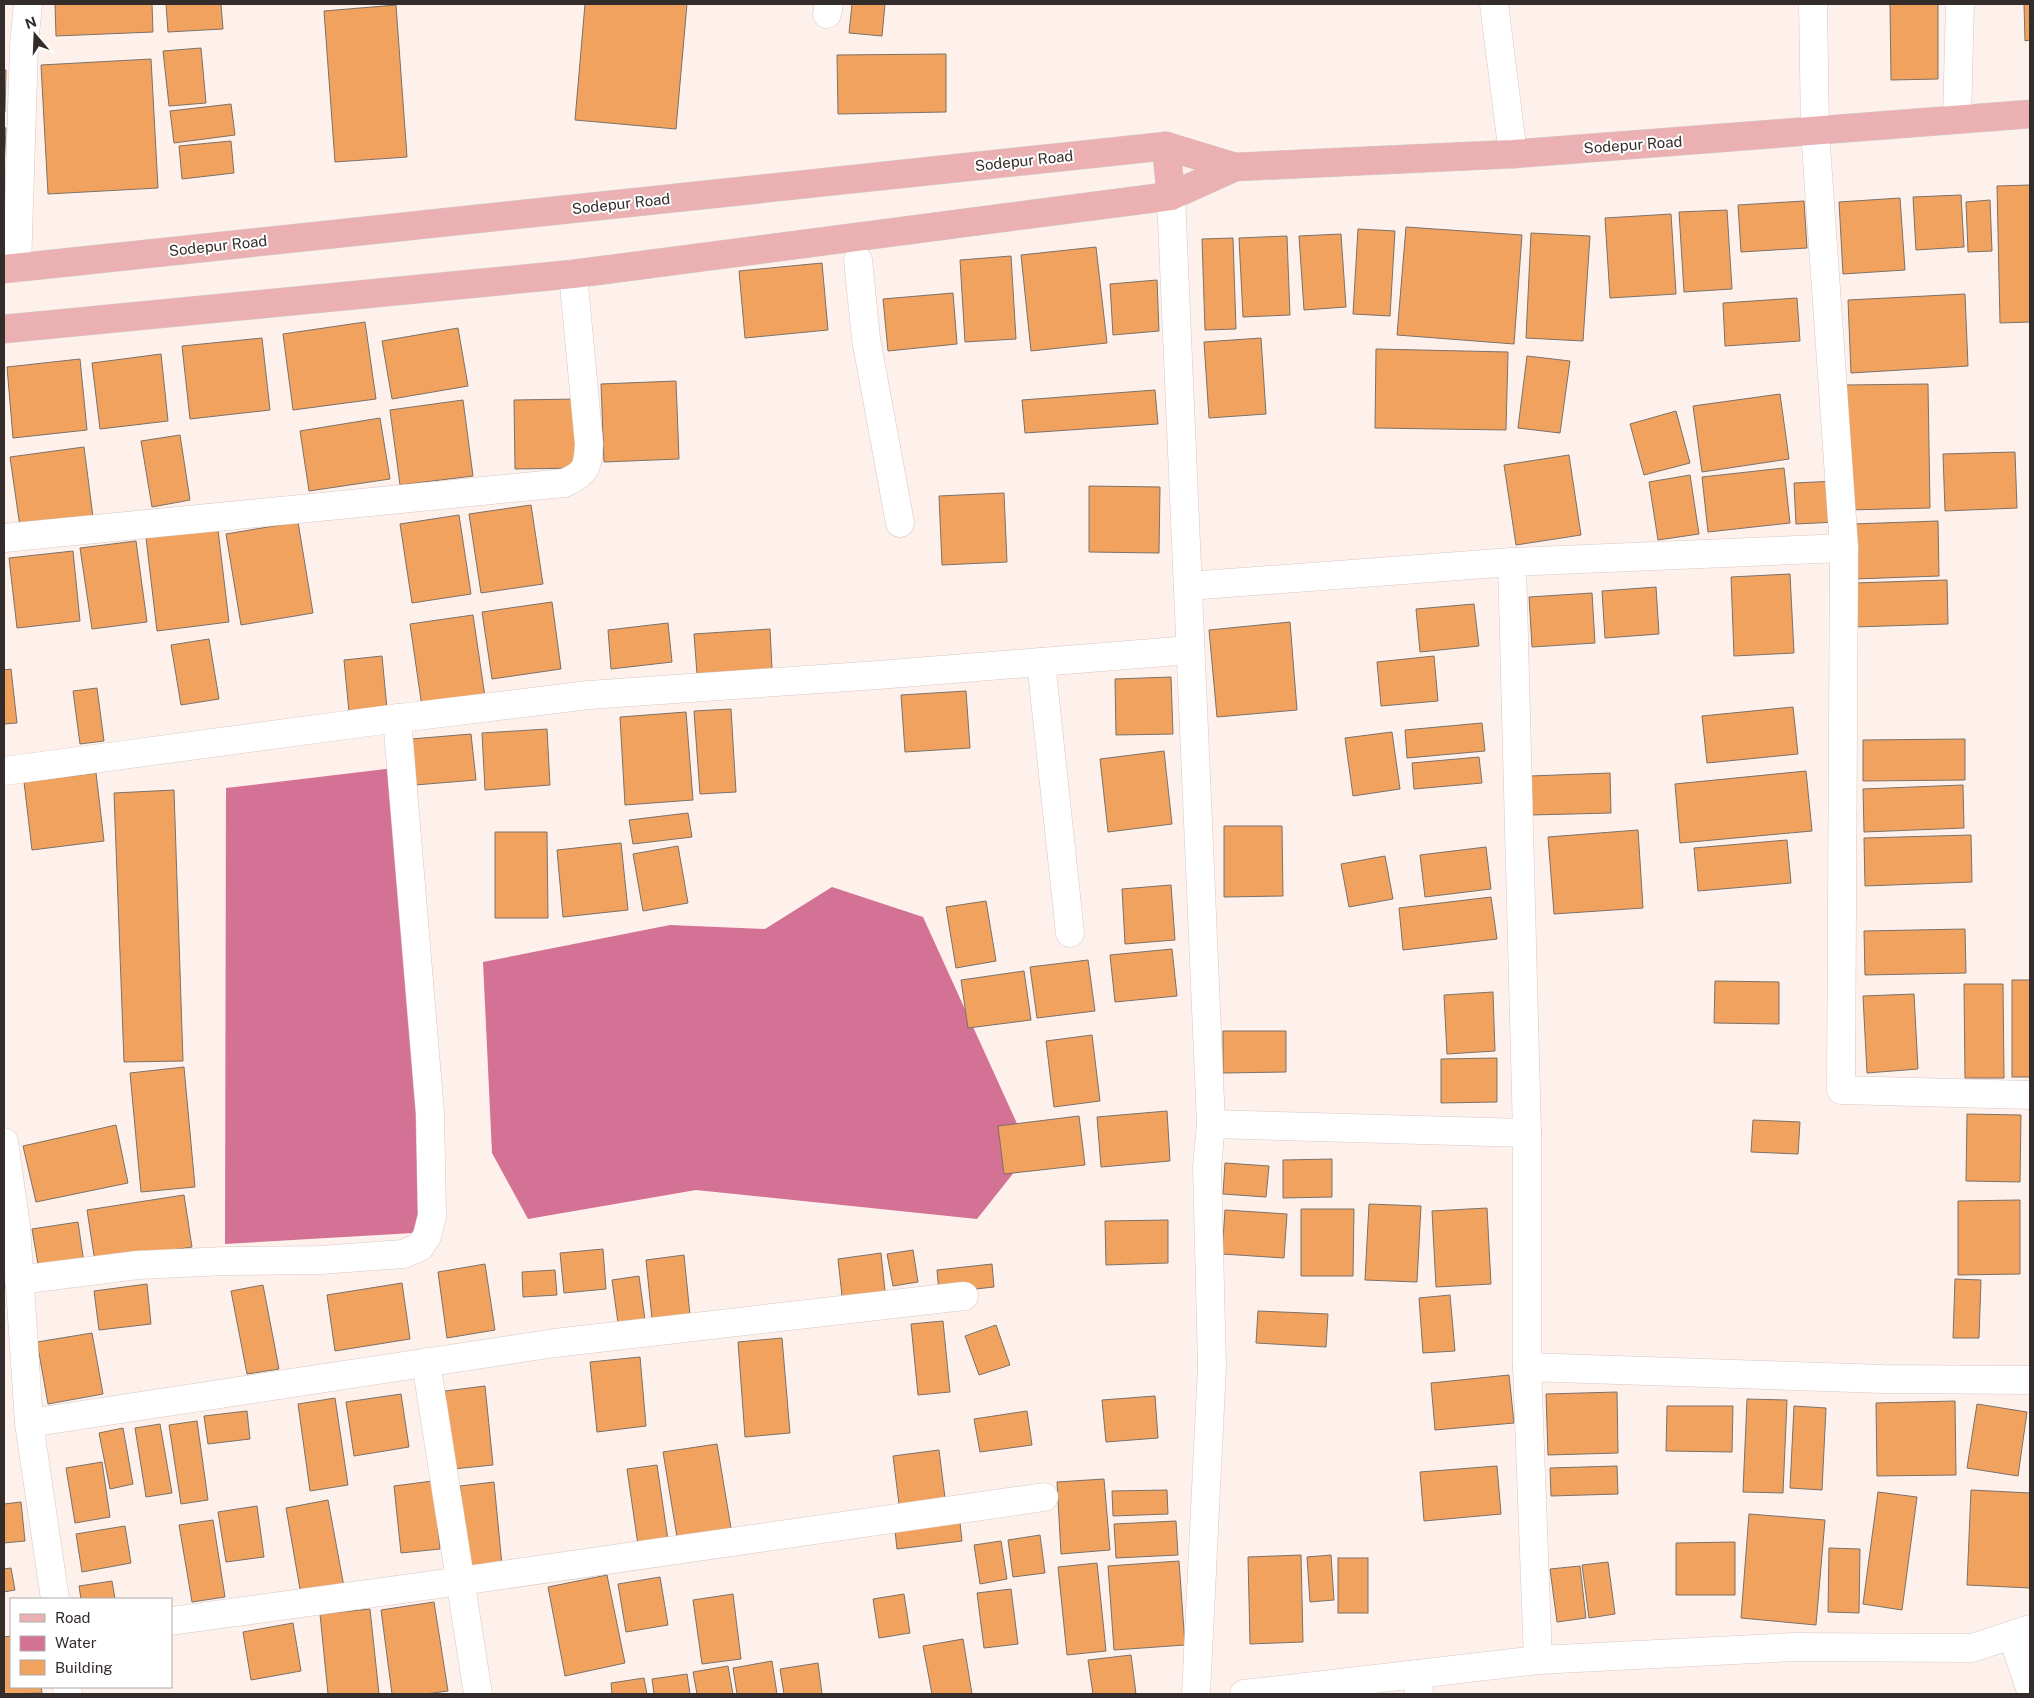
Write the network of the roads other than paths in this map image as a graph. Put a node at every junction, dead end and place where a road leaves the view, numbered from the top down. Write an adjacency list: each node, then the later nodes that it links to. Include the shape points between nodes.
1 (28, 4): 13 (street)
2 (1494, 4): 9 (street)
3 (1813, 4): 7 (street)
4 (1960, 4): 6 (street)
5 (2030, 114): 6 (main road, Sodepur Road)
6 (1957, 119): 7 (main road, Sodepur Road)
7 (1815, 131): 9 (main road, Sodepur Road); 18 (street)
8 (1166, 146): 10 (main road, Sodepur Road); 11 (main road); 13 (main road, Sodepur Road)
9 (1513, 154): 10 (main road, Sodepur Road)
10 (1236, 167): 11 (main road, Sodepur Road)
11 (1171, 196): 14 (main road, Sodepur Road); 20 (street)
12 (858, 260): 16 (street, via 866,339)
13 (10, 268)
14 (573, 274): 15 (main road, Sodepur Road); 17 (street, via 589,444 588,464 579,477 564,482)
15 (4, 328)
16 (900, 523)
17 (4, 538)
18 (1844, 548): 19 (street); 26 (street, via 1841,1090)
19 (1512, 562): 20 (street); 28 (street)
20 (1188, 586): 21 (street)
21 (1190, 650): 22 (street); 27 (street)
22 (1040, 662): 23 (street, via 589,695); 25 (street)
23 (397, 718): 24 (street); 31 (street, via 430,1113 432,1216 420,1248 403,1254 320,1260 138,1265)
24 (4, 771)
25 (1070, 933)
26 (2030, 1095)
27 (1210, 1124): 28 (street); 47 (street, via 1207,1167 1212,1366)
28 (1527, 1133): 35 (street)
29 (4, 1142): 30 (street)
30 (10, 1227): 31 (street)
31 (19, 1280): 33 (street)
32 (964, 1296): 34 (street, via 555,1343)
33 (14, 1354): 37 (street)
34 (426, 1362): 37 (street); 39 (street)
35 (1527, 1367): 36 (street, via 1884,1379); 43 (street)
36 (2030, 1380)
37 (29, 1423): 40 (street)
38 (1044, 1497): 39 (street)
39 (461, 1581): 41 (street); 46 (street)
40 (55, 1598)
41 (172, 1621)
42 (2021, 1632): 43 (street, via 1972,1648 1794,1647); 45 (street)
43 (1538, 1660): 44 (street)
44 (1419, 1684): 48 (street)
45 (2030, 1688)
46 (478, 1694)
47 (1196, 1694)
48 (1257, 1694)

